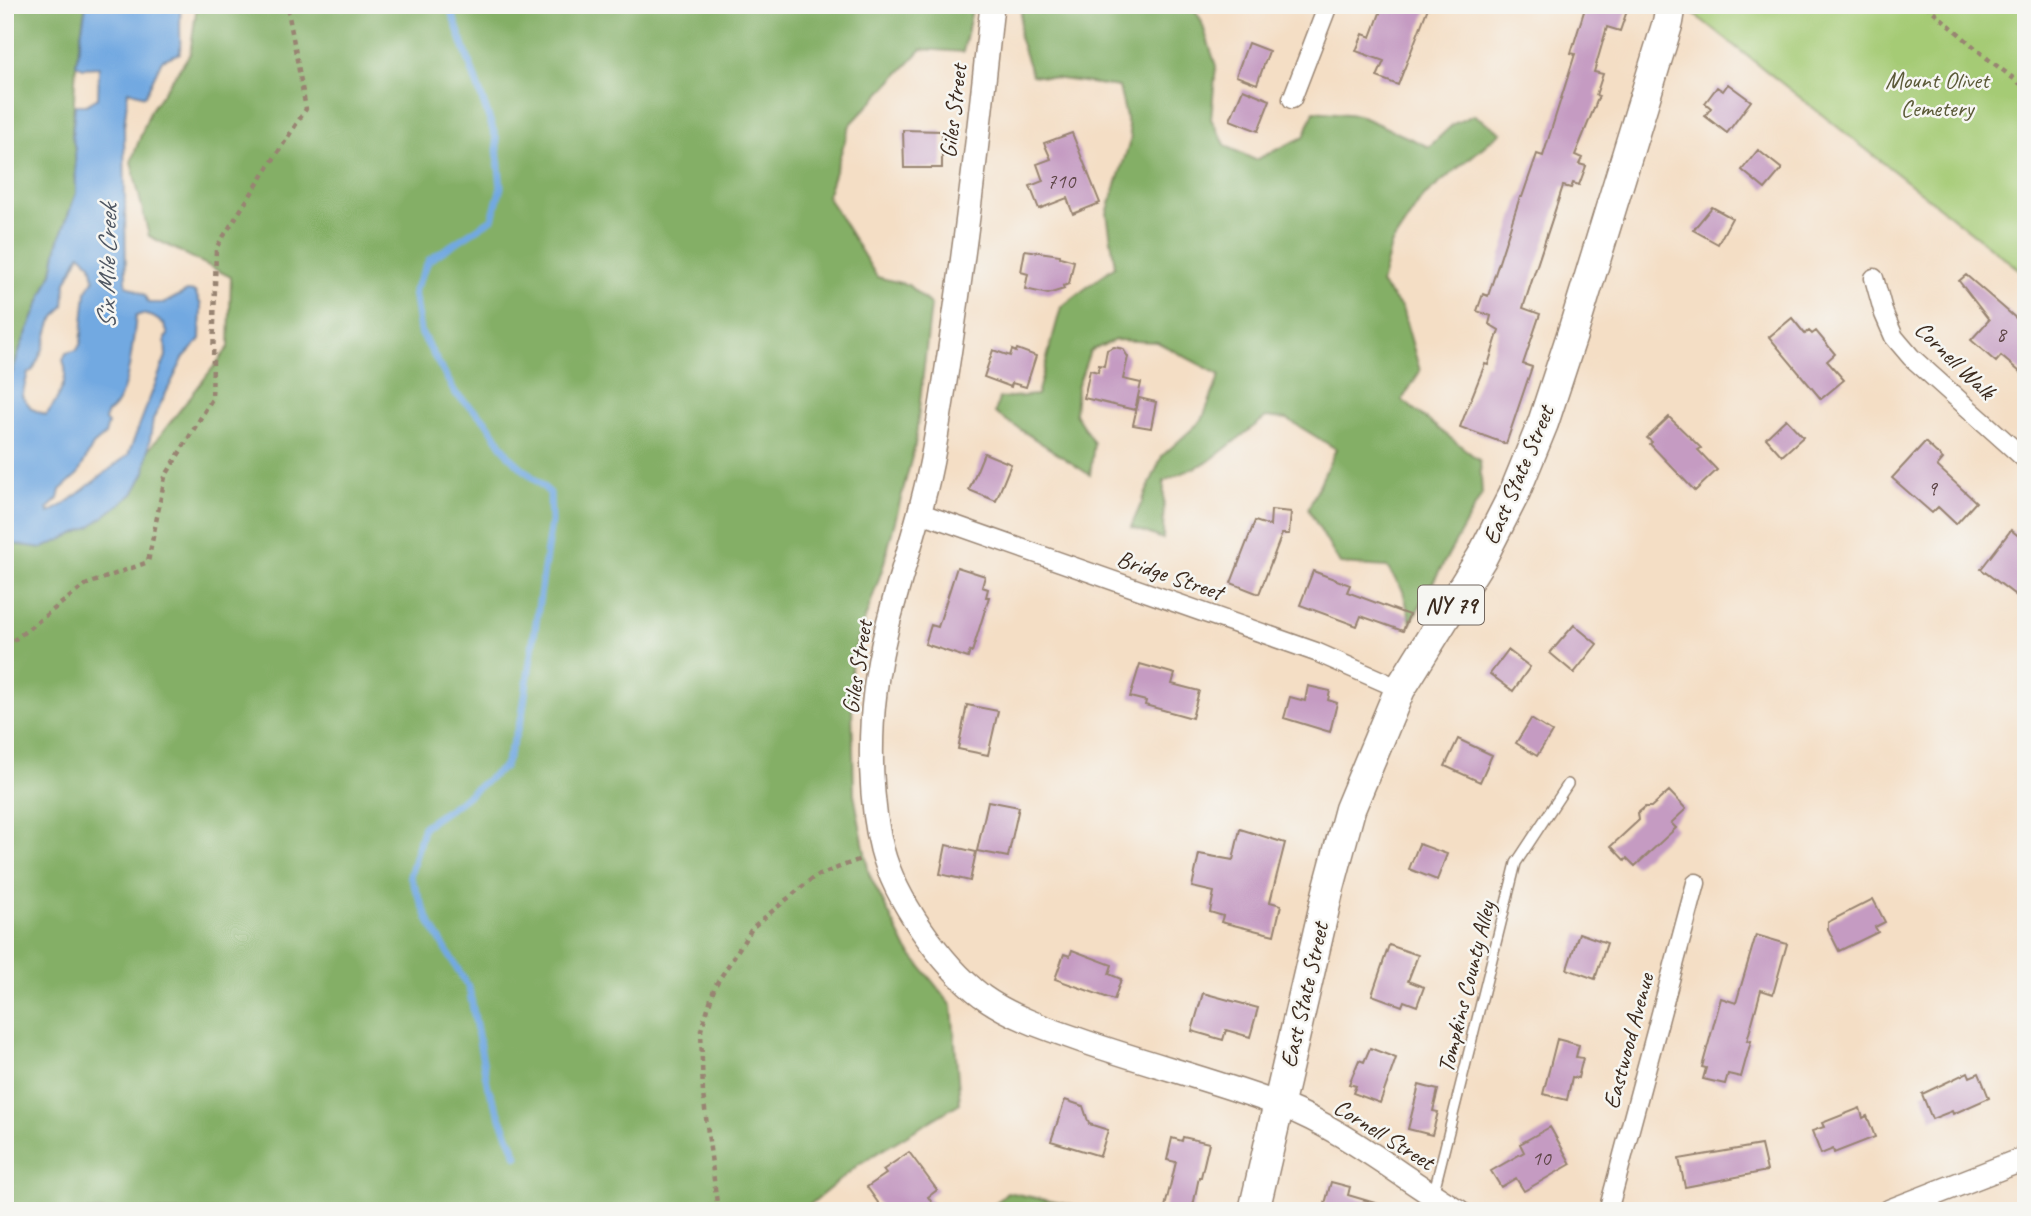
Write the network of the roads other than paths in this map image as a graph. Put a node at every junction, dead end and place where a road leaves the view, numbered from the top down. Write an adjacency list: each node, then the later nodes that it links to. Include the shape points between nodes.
1 (992, 5): 7 (street, Giles Street, via 955,305 934,451)
2 (1328, 5): 4 (street)
3 (1671, 5): 8 (highway, East State Street / NY 79, via 1543,423 1482,557)
4 (1292, 99)
5 (1874, 278): 6 (street, Cornell Walk, via 1894,337)
6 (2026, 460)
7 (920, 513): 8 (street, Bridge Street, via 1317,652); 11 (street, Giles Street, via 874,693 874,799 882,850 917,924 946,962 982,996 1025,1021)
8 (1400, 689): 11 (highway, East State Street / NY 79, via 1350,808)
9 (1568, 784): 13 (lane, Tompkins County Alley, via 1517,863)
10 (1696, 883): 16 (street, Eastwood Avenue)
11 (1279, 1105): 13 (street, Cornell Street, via 1339,1135); 14 (highway, East State Street / NY 79)
12 (2026, 1158): 17 (street)
13 (1431, 1203): 15 (street, Cornell Street)
14 (1254, 1211)
15 (1458, 1211)
16 (1608, 1211)
17 (1890, 1211)

